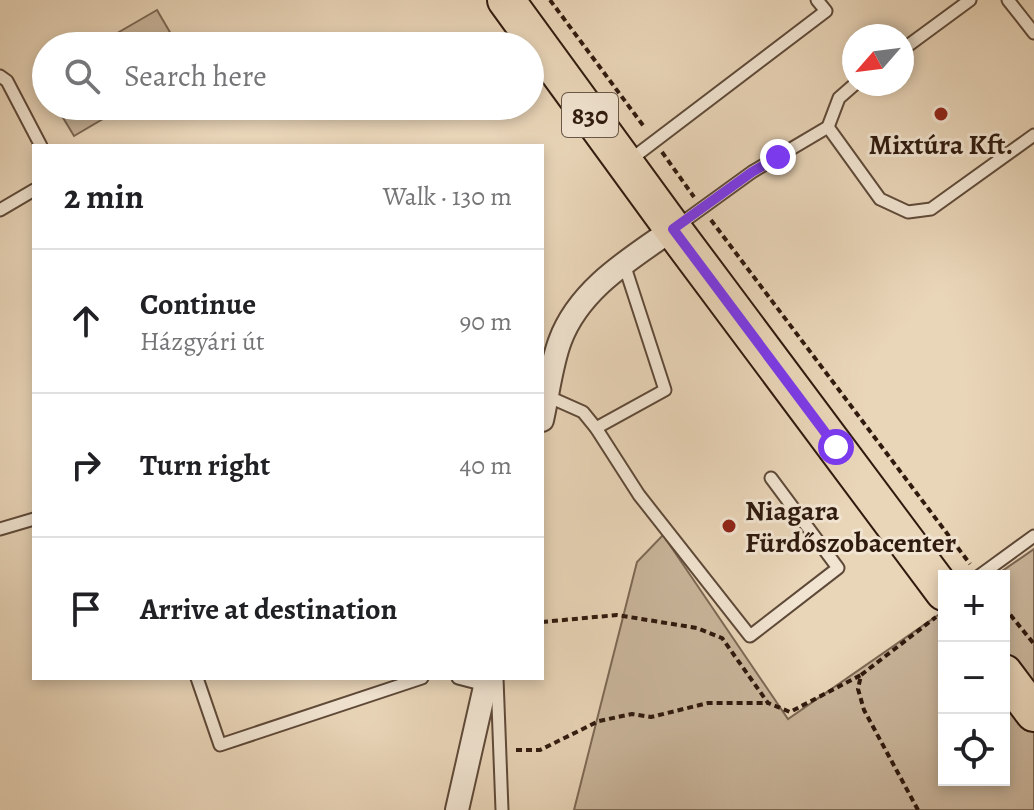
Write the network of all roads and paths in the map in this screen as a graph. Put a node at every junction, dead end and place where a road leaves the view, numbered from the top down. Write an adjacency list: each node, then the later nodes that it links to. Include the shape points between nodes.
1 (506, 0): 6 (main road, 830)
2 (550, 0): 14 (path)
3 (817, 0): 14 (lane, via 826,11)
4 (970, 0): 8 (lane)
5 (1008, 0): 7 (lane)
6 (529, 32)
7 (1034, 33)
8 (914, 41)
9 (544, 52): 16 (main road, 830)
10 (0, 76): 15 (lane)
11 (842, 95): 12 (lane)
12 (828, 127): 13 (lane, via 880,199 908,212 931,209); 18 (lane, via 752,172)
13 (1034, 135)
14 (654, 141): 16 (lane); 18 (path)
15 (40, 144)
16 (625, 164): 20 (main road, 830)
17 (32, 191): 19 (lane)
18 (703, 209): 20 (lane); 30 (path)
19 (0, 210)
20 (673, 229): 21 (street); 32 (main road, 830)
21 (624, 264): 22 (street, via 587,296); 25 (lane, via 665,390)
22 (549, 352): 23 (street)
23 (547, 396): 24 (street); 25 (lane, via 583,412)
24 (544, 410)
25 (596, 428): 26 (lane, via 639,495 750,636 838,568)
26 (771, 478)
27 (32, 520): 28 (lane)
28 (0, 529)
29 (1034, 536): 31 (lane)
30 (974, 570)
31 (987, 570)
32 (938, 584)
33 (1010, 614): 36 (path)
34 (938, 616): 37 (path)
35 (544, 622): 42 (path, via 617,615 697,628 722,638)
36 (1034, 644)
37 (861, 675): 42 (path, via 790,712); 47 (path, via 858,689 864,710)
38 (198, 680): 39 (lane, via 220,745)
39 (413, 680)
40 (490, 680): 44 (lane); 45 (street)
41 (1010, 681): 43 (main road)
42 (768, 703): 44 (path, via 708,703 651,717 632,714 599,721 540,750)
43 (1034, 713)
44 (498, 749): 46 (lane)
45 (457, 810)
46 (502, 810)
47 (918, 810)

